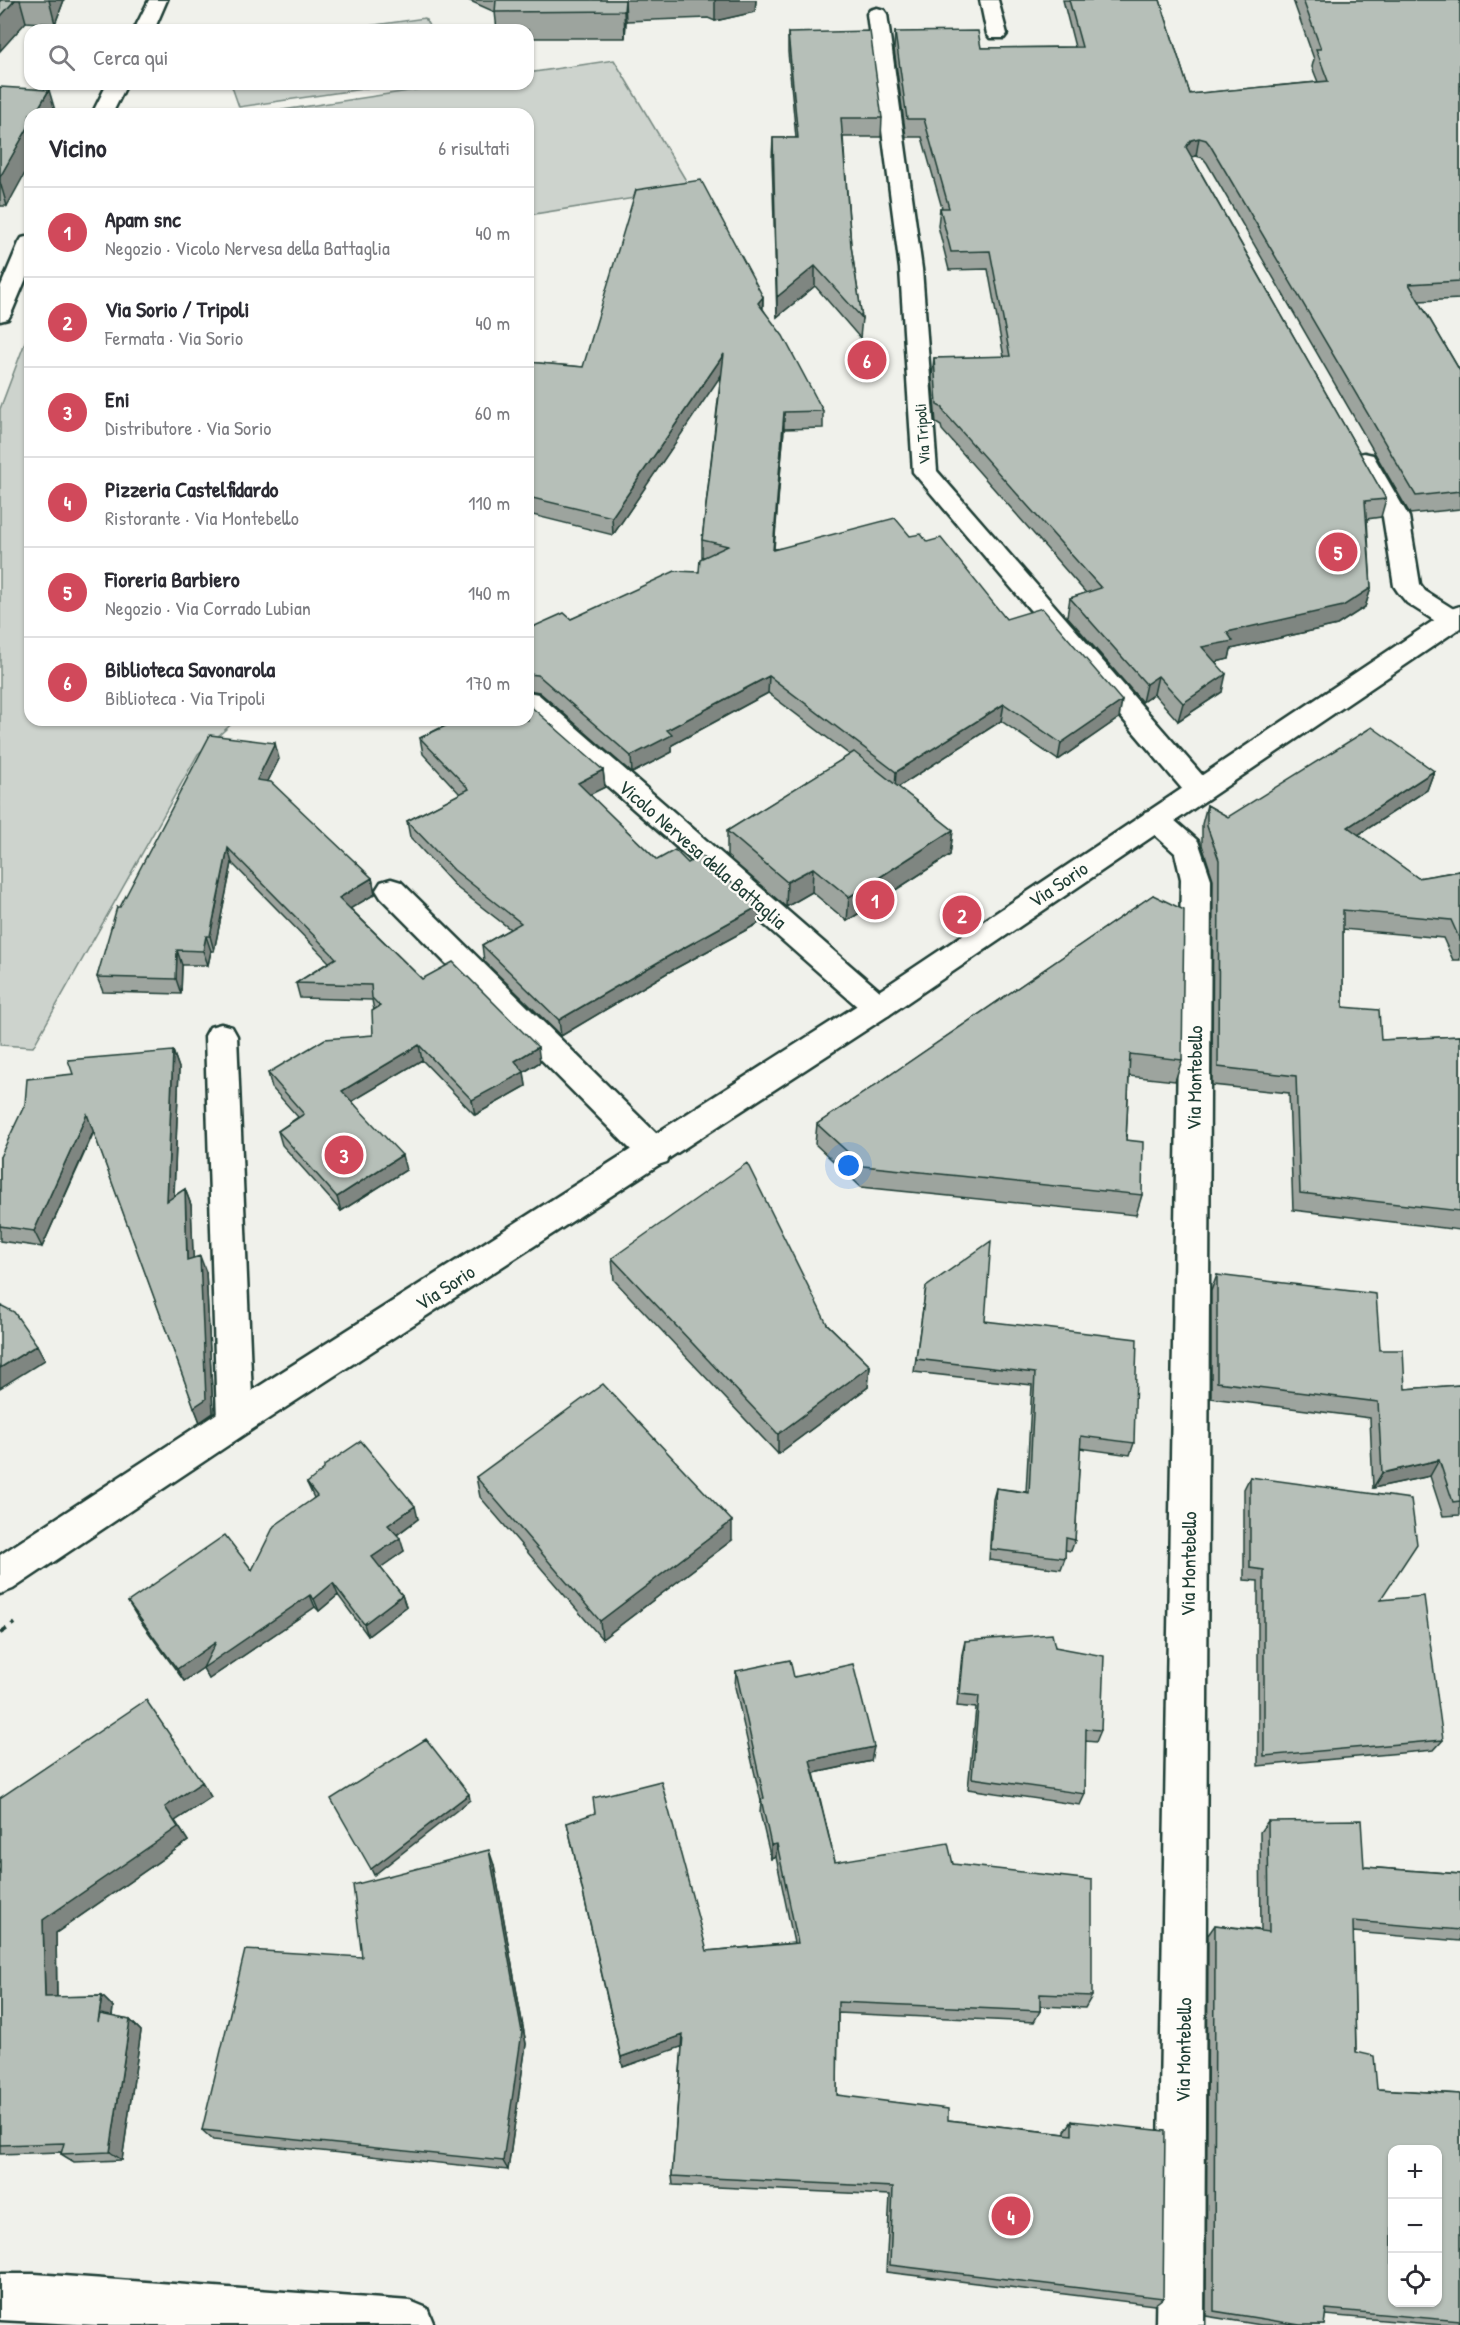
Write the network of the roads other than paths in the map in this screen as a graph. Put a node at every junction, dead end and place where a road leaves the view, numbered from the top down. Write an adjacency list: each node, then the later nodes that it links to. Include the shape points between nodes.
1 (159, 0): 4 (street)
2 (989, 0): 5 (street)
3 (877, 14): 13 (street, Via Tripoli, via 911,269 925,472)
4 (147, 24)
5 (997, 34)
6 (114, 90): 7 (street)
7 (105, 108)
8 (24, 257): 9 (street)
9 (0, 314)
10 (1355, 444): 11 (street, via 1396,517 1407,586 1416,597)
11 (1456, 617): 13 (street, Via Sorio)
12 (534, 706): 16 (street, Vicolo Nervesa della Battaglia)
13 (1199, 790): 14 (street, Via Sorio)
14 (1155, 819): 16 (street, Via Sorio); 23 (street, Via Montebello, via 1188,848 1196,879)
15 (391, 890): 18 (street)
16 (878, 1007): 18 (street, Via Sorio)
17 (221, 1036): 19 (street)
18 (655, 1153): 19 (street, Via Sorio)
19 (235, 1421): 20 (street, Via Sorio)
20 (0, 1576)
21 (0, 2297): 22 (street)
22 (410, 2325)
23 (1180, 2325)

